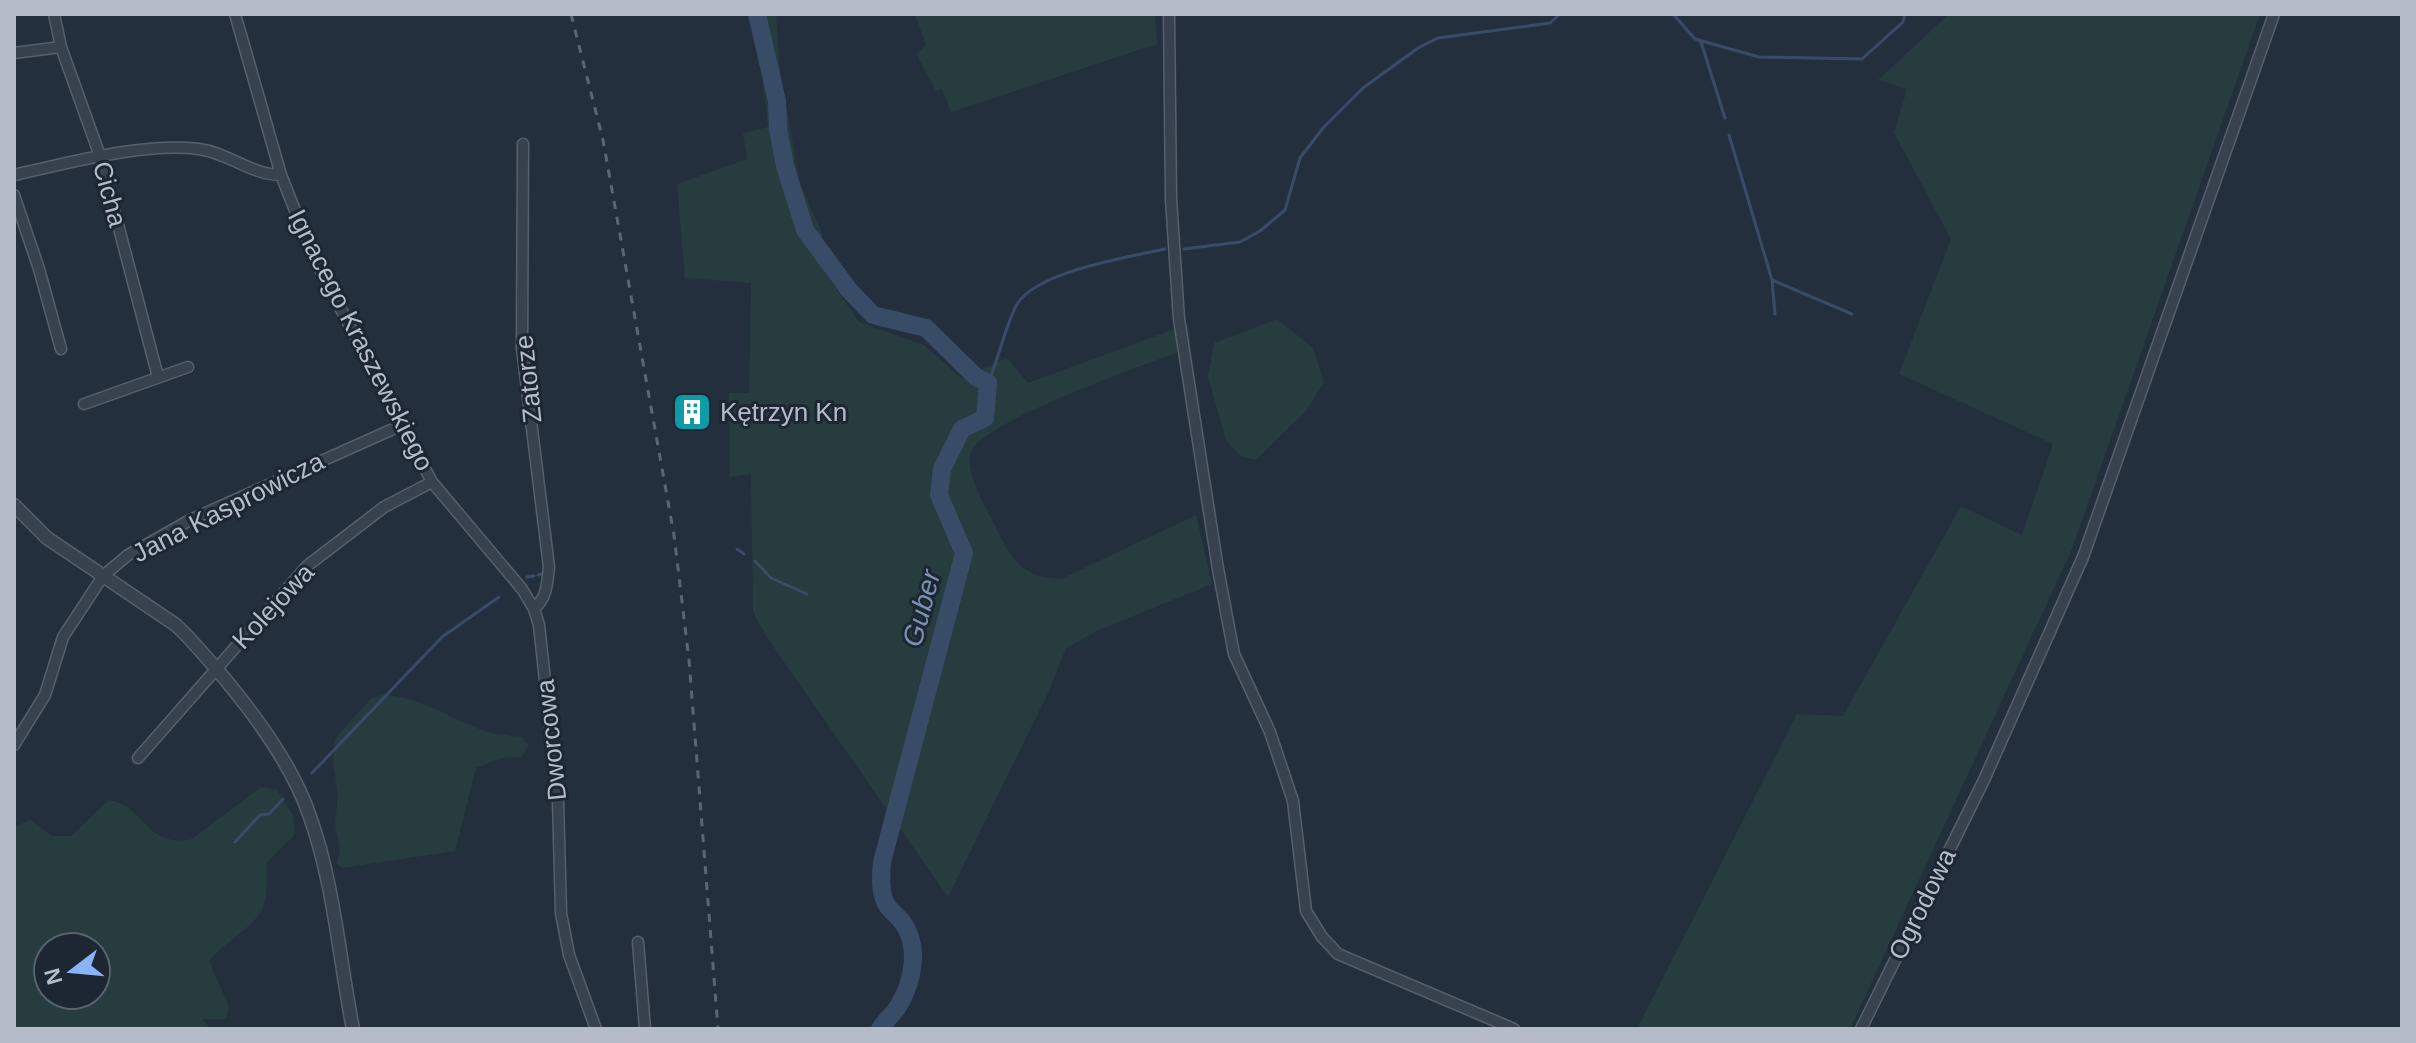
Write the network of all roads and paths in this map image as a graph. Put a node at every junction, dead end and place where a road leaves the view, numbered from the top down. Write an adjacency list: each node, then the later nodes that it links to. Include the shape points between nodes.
1 (54, 14): 5 (street, Cicha)
2 (235, 14): 10 (street, Ignacego Kraszewskiego)
3 (1169, 14): 30 (street, via 1171,199 1179,319 1234,654 1270,732 1293,801 1306,911 1338,954)
4 (2274, 14): 31 (street, Ogrodowa, via 2083,557 1984,780)
5 (61, 47): 6 (street); 8 (street, Cicha)
6 (14, 53)
7 (523, 144): 20 (street, Zatorze, via 522,348 549,567 547,592)
8 (100, 156): 9 (street); 10 (street, via 199,149 264,175); 14 (street, Cicha)
9 (14, 175)
10 (281, 175): 16 (street, Ignacego Kraszewskiego, via 313,256)
11 (14, 195): 12 (street)
12 (61, 349)
13 (188, 367): 14 (street)
14 (158, 377): 15 (street)
15 (84, 404)
16 (402, 425): 17 (street, Ignacego Kraszewskiego); 19 (street, Jana Kasprowicza, via 190,520 128,555)
17 (432, 482): 20 (street, Dworcowa); 21 (street, Kolejowa, via 384,507 307,566)
18 (14, 505): 19 (street, via 47,538)
19 (103, 576): 21 (street, via 176,625); 23 (street, Jana Kasprowicza, via 63,637 45,695)
20 (534, 609): 28 (street, Dworcowa, via 558,801 561,913 569,955)
21 (216, 669): 25 (street, Kolejowa); 27 (street, via 285,762 309,812)
22 (14, 723): 23 (street)
23 (24, 731): 24 (street, Jana Kasprowicza)
24 (14, 745)
25 (138, 758)
26 (638, 942): 29 (street)
27 (353, 1029)
28 (596, 1029)
29 (645, 1029)
30 (1514, 1029)
31 (1861, 1029)

